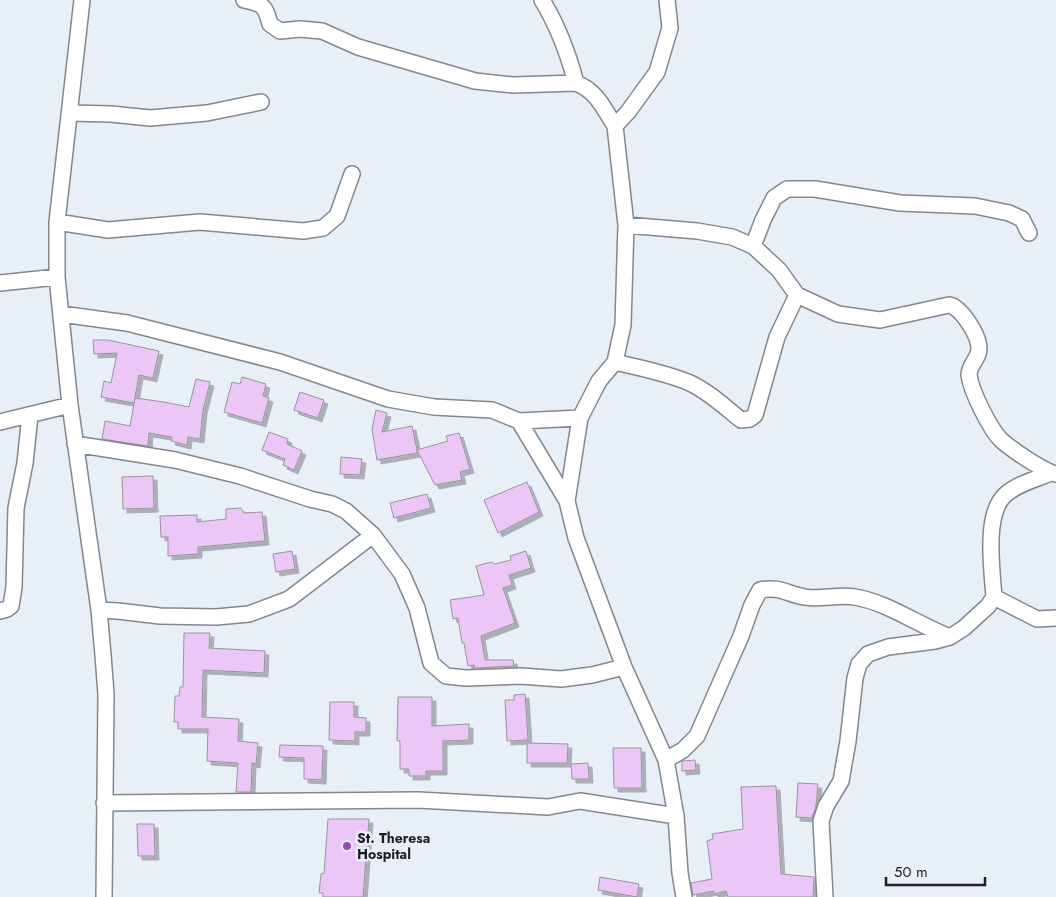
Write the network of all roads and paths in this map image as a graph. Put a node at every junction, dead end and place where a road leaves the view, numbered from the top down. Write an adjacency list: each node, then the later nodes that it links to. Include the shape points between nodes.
1 (82, 0): 7 (street)
2 (244, 0): 5 (street, via 260,3 270,24 280,31 322,31 358,47 475,82 513,85)
3 (542, 0): 5 (street, via 564,43)
4 (667, 0): 8 (street, via 670,28 657,72)
5 (576, 83): 8 (street, via 594,93)
6 (260, 102): 7 (street, via 207,113 150,118)
7 (70, 113): 10 (street)
8 (616, 126): 11 (street)
9 (352, 174): 10 (street, via 337,216 323,228 303,231 200,222 108,230)
10 (57, 222): 14 (street)
11 (626, 225): 13 (street, via 697,230 732,237); 18 (street, via 622,325)
12 (1028, 233): 13 (street, via 1022,219 975,206 900,203 815,189 787,189 774,198)
13 (753, 246): 16 (street, via 779,270)
14 (57, 277): 15 (street); 17 (street)
15 (0, 283)
16 (797, 295): 18 (street, via 778,337 755,415 750,419 741,420 691,383); 25 (street, via 838,314 880,320 954,306 976,334 978,355 969,374 979,405 1000,439)
17 (61, 314): 19 (street); 22 (street, via 128,323 280,362 388,399 434,407 492,410)
18 (615, 362): 21 (street, via 598,381)
19 (70, 406): 20 (street); 24 (street)
20 (30, 415): 23 (street); 29 (street, via 16,508 14,587 11,606)
21 (580, 418): 22 (street); 26 (street)
22 (518, 421): 26 (street)
23 (0, 422)
24 (75, 444): 27 (street, via 175,460 332,504 346,511); 30 (street)
25 (1054, 474): 28 (street, via 1024,484 1005,495 996,508 992,528)
26 (567, 501): 33 (street, via 576,538)
27 (373, 535): 30 (street, via 289,599 250,614 160,616); 33 (street, via 402,574 418,608 432,663 446,676 561,678)
28 (994, 596): 31 (street, via 1037,619); 32 (street, via 988,606)
29 (0, 610)
30 (99, 610): 35 (street, via 106,694)
31 (1056, 618)
32 (950, 637): 34 (street, via 889,607 854,597 806,598 773,588 760,590 697,736); 39 (street, via 888,647 868,654 859,664 854,678 841,781 821,820)
33 (624, 667): 34 (street)
34 (666, 760): 36 (street)
35 (104, 803): 36 (street, via 418,800 548,807 580,801); 37 (street)
36 (676, 816): 38 (street)
37 (104, 897)
38 (684, 897)
39 (825, 897)

